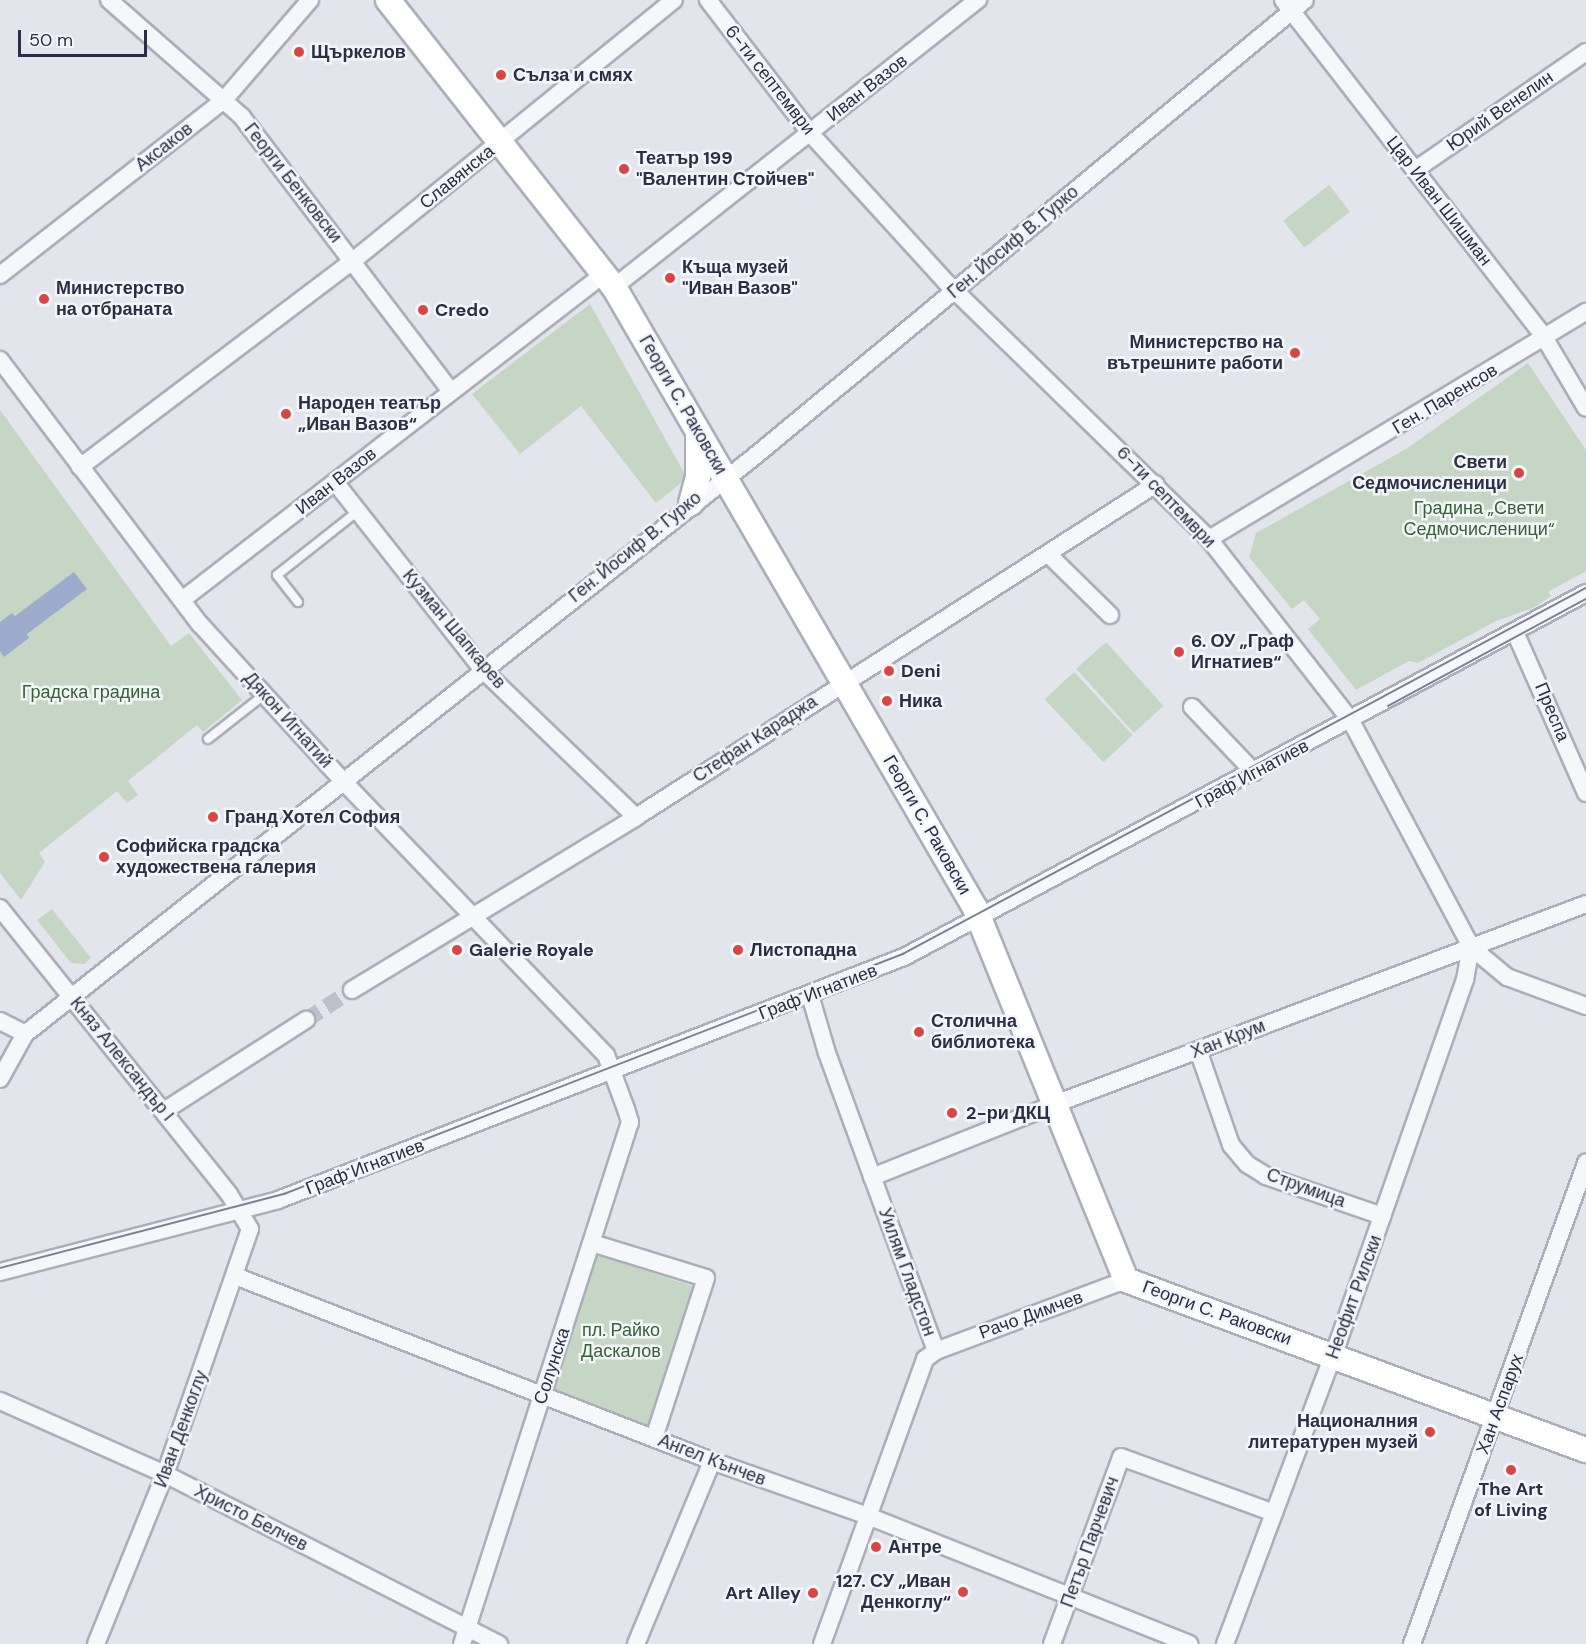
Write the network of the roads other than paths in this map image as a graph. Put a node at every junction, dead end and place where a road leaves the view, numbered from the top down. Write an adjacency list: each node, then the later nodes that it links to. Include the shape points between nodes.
1 (109, 0): 10 (street, Георги Бенковски)
2 (310, 0): 10 (street, Аксаков)
3 (388, 0): 12 (street, Георги С. Раковски)
4 (674, 0): 12 (street, Славянска)
5 (708, 0): 11 (street, 6-ти септември)
6 (978, 0): 11 (street, Иван Вазов)
7 (1305, 0): 8 (street, Ген. Йосиф В. Гурко)
8 (1287, 6): 13 (street, Цар Иван Шишман); 17 (street, Ген. Йосиф В. Гурко)
9 (1586, 52): 13 (street, Юрий Венелин)
10 (224, 100): 14 (street, Георги Бенковски, via 242,117); 15 (street, Аксаков)
11 (810, 133): 16 (street, Иван Вазов); 17 (street, 6-ти септември)
12 (500, 142): 14 (street, Славянска); 16 (street, Георги С. Раковски)
13 (1415, 170): 19 (street, Цар Иван Шишман)
14 (354, 260): 21 (street, Георги Бенковски); 24 (street, Славянска, via 237,352)
15 (0, 275)
16 (609, 280): 21 (street, Иван Вазов); 23 (street, Георги С. Раковски)
17 (955, 290): 25 (street, Ген. Йосиф В. Гурко, via 755,456); 27 (street, 6-ти септември)
18 (1586, 312): 19 (street, Ген. Паренсов)
19 (1545, 337): 22 (street, Цар Иван Шишман); 30 (street, Ген. Паренсов)
20 (0, 360): 24 (street, Дякон Игнатий)
21 (451, 391): 26 (street, Иван Вазов)
22 (1586, 408)
23 (698, 430): 25 (street, Георги С. Раковски); 28 (street, via 698,476)
24 (75, 461): 33 (street, Дякон Игнатий)
25 (725, 476): 28 (street, Ген. Йосиф В. Гурко); 38 (street, Георги С. Раковски)
26 (335, 482): 29 (street, Кузман Шапкарев); 33 (street, Иван Вазов)
27 (1156, 484): 30 (street, 6-ти септември); 31 (street, Стефан Караджа)
28 (691, 503): 37 (street, Ген. Йосиф В. Гурко)
29 (359, 511): 34 (lane, via 277,575); 37 (street, Кузман Шапкарев)
30 (1209, 539): 41 (street, 6-ти септември)
31 (1048, 554): 35 (street); 38 (street, Стефан Караджа)
32 (1586, 593): 36 (street, Граф Игнатиев)
33 (182, 600): 39 (street, Дякон Игнатий)
34 (298, 602)
35 (1110, 615)
36 (1515, 632): 41 (street, Граф Игнатиев); 45 (street, Преспа)
37 (483, 670): 44 (street, Ген. Йосиф В. Гурко); 46 (street, Кузман Шапкарев)
38 (844, 681): 46 (street, Стефан Караджа); 50 (street, Георги С. Раковски)
39 (265, 694): 42 (lane); 44 (street, Дякон Игнатий)
40 (1192, 707): 43 (street)
41 (1351, 721): 43 (street, Граф Игнатиев); 51 (street, 6-ти септември)
42 (208, 739)
43 (1254, 772): 50 (street, Граф Игнатиев)
44 (344, 782): 49 (street, Дякон Игнатий); 54 (street, Ген. Йосиф В. Гурко)
45 (1586, 793)
46 (636, 817): 49 (street, Стефан Караджа)
47 (1586, 904): 51 (street, Хан Крум)
48 (0, 909): 54 (street, Княз Александър I)
49 (473, 917): 52 (street, Стефан Караджа); 60 (street, Дякон Игнатий)
50 (981, 919): 53 (street, Граф Игнатиев, via 904,957); 63 (street, Георги С. Раковски)
51 (1471, 947): 55 (street, 6-ти септември, via 1507,977); 59 (street, Хан Крум); 68 (street, Неофит Рилски, via 1465,980)
52 (352, 990)
53 (810, 995): 61 (street, Граф Игнатиев); 66 (street, Уилям Гладстон, via 826,1053)
54 (72, 997): 58 (street, Ген. Йосиф В. Гурко); 64 (street, Княз Александър I)
55 (1586, 1006)
56 (306, 1020): 64 (street)
57 (0, 1021): 58 (street)
58 (25, 1034): 62 (street)
59 (1198, 1050): 63 (street, Хан Крум); 68 (street, Струмица, via 1231,1145 1247,1164 1266,1176)
60 (606, 1055): 61 (street, Солунска)
61 (612, 1071): 67 (street, Граф Игнатиев); 69 (street, Солунска, via 630,1122)
62 (0, 1079)
63 (1055, 1104): 66 (street, Хан Крум); 72 (street, Георги С. Раковски)
64 (164, 1111): 67 (street, Княз Александър I)
65 (1586, 1162): 77 (street, Хан Аспарух)
66 (872, 1177): 73 (street, Уилям Гладстон)
67 (242, 1211): 70 (street, Граф Игнатиев); 71 (street, Иван Денкоглу, via 250,1228)
68 (1382, 1216): 74 (street, Неофит Рилски)
69 (592, 1243): 75 (street, Солунска); 78 (street, via 706,1278)
70 (0, 1272)
71 (235, 1276): 75 (street, Ангел Кънчев); 81 (street, Иван Денкоглу)
72 (1126, 1280): 73 (street, Рачо Димчев); 74 (street, Георги С. Раковски)
73 (936, 1351): 83 (street, Уилям Гладстон, via 920,1370)
74 (1333, 1355): 77 (street, Георги С. Раковски); 82 (street, Неофит Рилски)
75 (542, 1395): 78 (street, Ангел Кънчев); 85 (street, Солунска)
76 (0, 1401): 81 (street, Христо Белчев)
77 (1496, 1416): 79 (street, Георги С. Раковски); 93 (street, Хан Аспарух)
78 (654, 1438): 80 (street, Ангел Кънчев)
79 (1586, 1450)
80 (712, 1461): 83 (street, Ангел Кънчев); 88 (street)
81 (165, 1474): 85 (street, Христо Белчев); 86 (street, Иван Денкоглу)
82 (1274, 1513): 84 (street, Петър Парчевич, via 1121,1457); 92 (street, Неофит Рилски)
83 (868, 1516): 84 (street, Ангел Кънчев); 89 (street, Уилям Гладстон)
84 (1070, 1596): 90 (street, Петър Парчевич); 91 (street, Ангел Кънчев)
85 (465, 1636): 87 (street, Христо Белчев)
86 (96, 1644)
87 (499, 1644)
88 (636, 1644)
89 (822, 1644)
90 (1052, 1644)
91 (1189, 1644)
92 (1226, 1644)
93 (1412, 1644)

